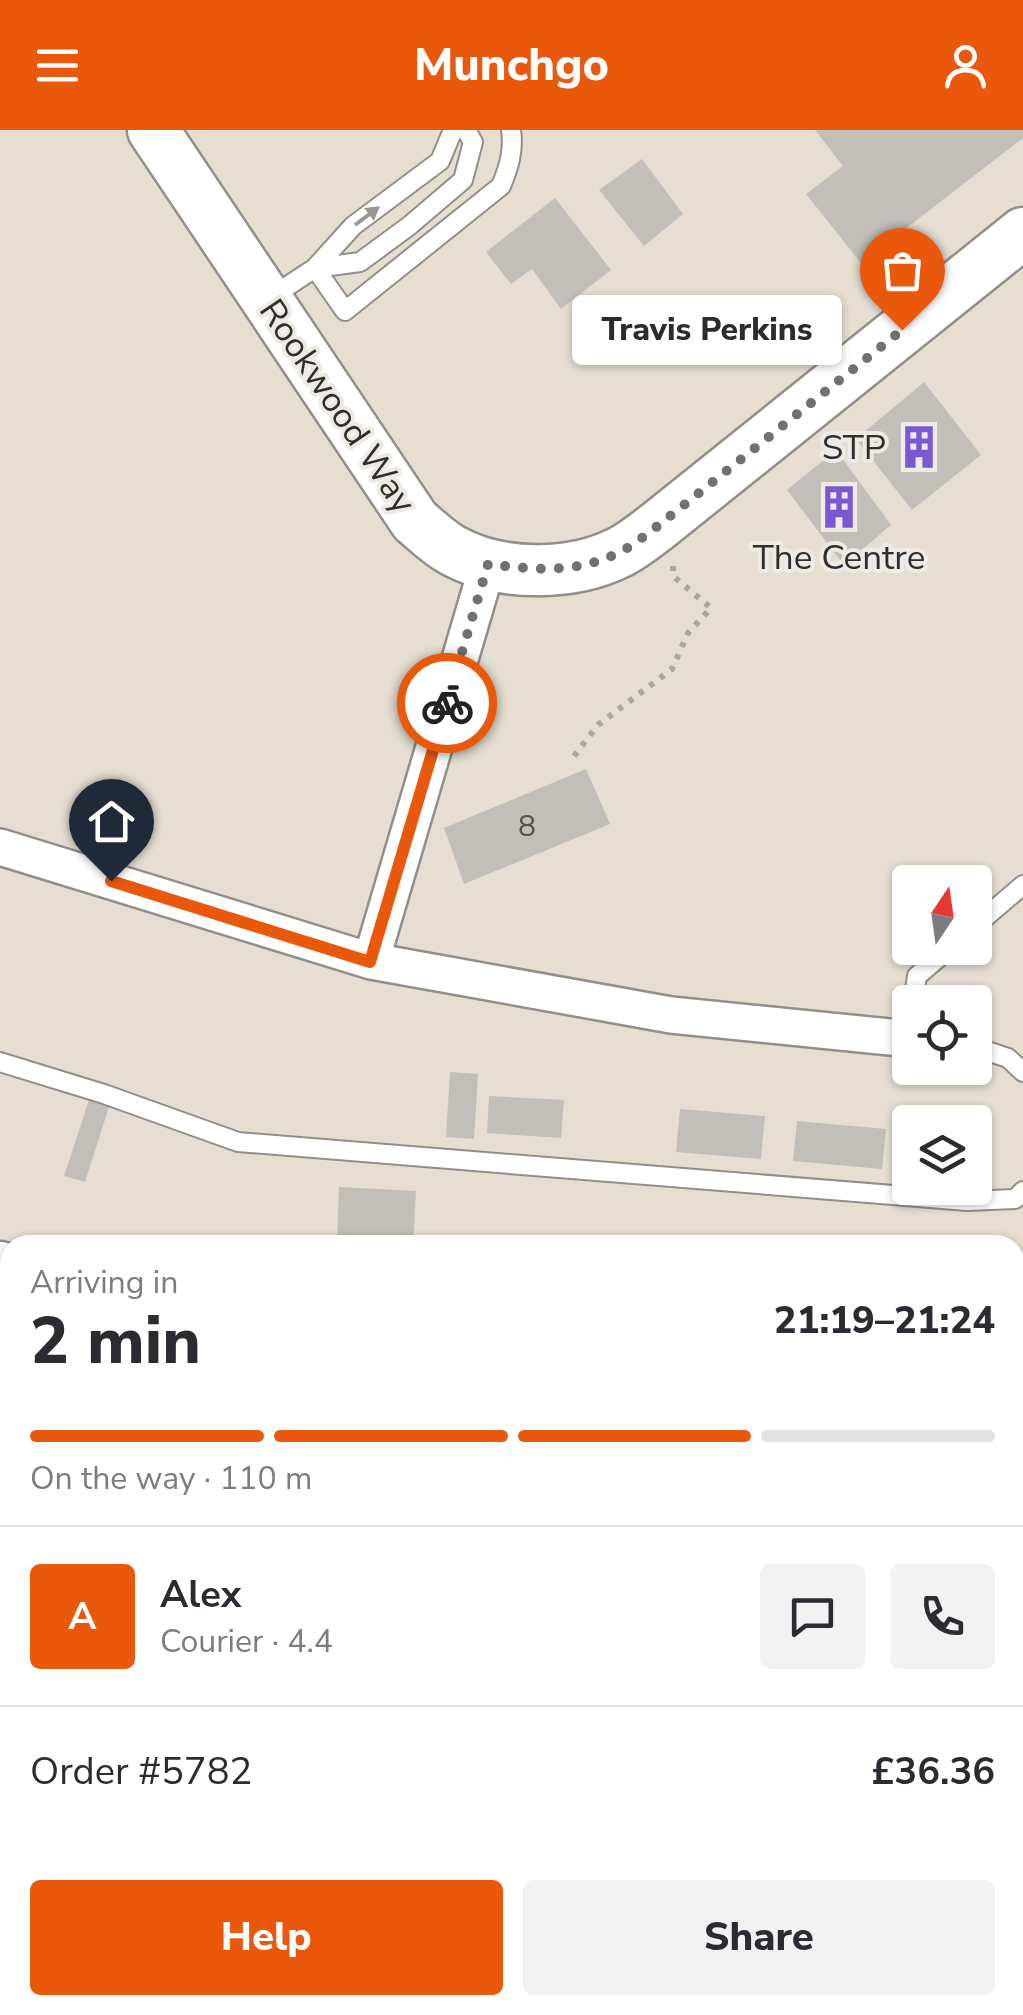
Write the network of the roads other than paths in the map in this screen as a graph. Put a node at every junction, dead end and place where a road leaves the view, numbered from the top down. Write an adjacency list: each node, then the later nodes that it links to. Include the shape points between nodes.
1 (153, 130): 7 (street, Rookwood Way)
2 (453, 130): 6 (lane, one-way to 2, via 353,226 440,161)
3 (466, 130): 6 (lane, via 473,142 462,180 360,262)
4 (511, 130): 6 (lane, via 510,165 501,186 345,311)
5 (1023, 233): 8 (street, Rookwood Way, via 621,552 586,566 540,571)
6 (315, 268): 7 (lane)
7 (266, 300): 8 (street, Rookwood Way, via 415,521 452,550)
8 (488, 564): 12 (street)
9 (0, 847): 12 (street)
10 (1023, 884): 11 (lane)
11 (992, 911)
12 (370, 962): 15 (street, via 670,1016)
13 (930, 965): 14 (lane)
14 (916, 985)
15 (892, 1032)
16 (992, 1053): 18 (lane)
17 (0, 1062): 19 (lane, via 238,1142 967,1201 1016,1199)
18 (1023, 1072)
19 (1023, 1191)

